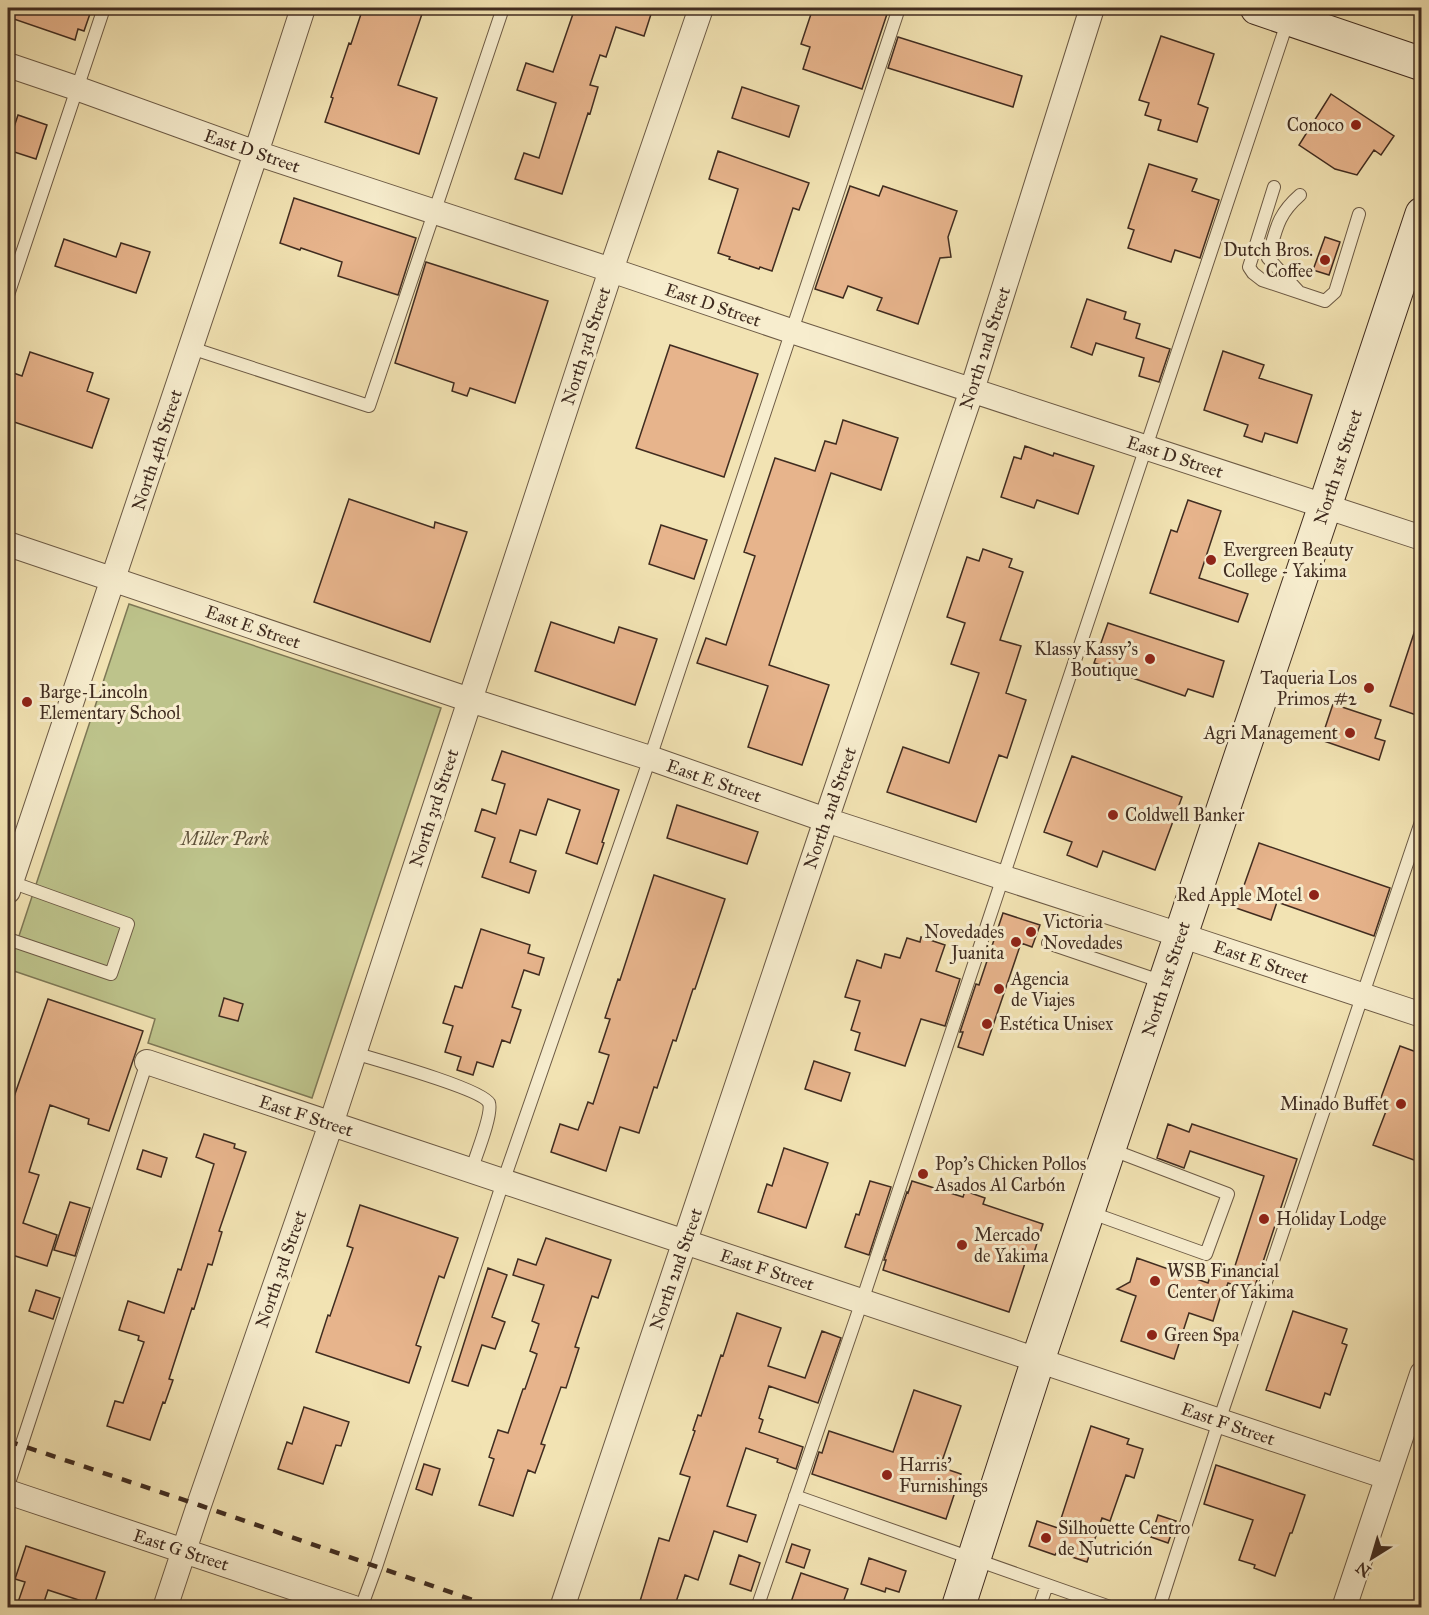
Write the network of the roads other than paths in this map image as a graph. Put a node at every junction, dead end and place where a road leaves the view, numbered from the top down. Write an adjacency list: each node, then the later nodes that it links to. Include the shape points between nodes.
1 (104, 8): 11 (lane)
2 (303, 8): 12 (street, North 4th Street)
3 (503, 8): 15 (lane)
4 (701, 8): 19 (street, North 3rd Street)
5 (899, 8): 22 (lane)
6 (1092, 8): 24 (street, North 2nd Street)
7 (1257, 8): 8 (main road)
8 (1291, 13): 9 (main road); 25 (lane)
9 (1422, 64)
10 (8, 65): 11 (street, East D Street)
11 (76, 88): 12 (street, East D Street); 21 (lane)
12 (256, 153): 15 (street, East D Street); 23 (street, North 4th Street)
13 (1274, 187): 20 (lane, via 1249,267 1262,280)
14 (1300, 195): 20 (lane, via 1278,220 1268,258)
15 (434, 212): 19 (street, East D Street); 23 (lane, via 369,406)
16 (1359, 214): 20 (lane, via 1335,292 1326,301)
17 (1422, 214): 18 (main road, North 1st Street)
18 (1414, 253): 26 (main road, North 1st Street)
19 (611, 270): 22 (street, East D Street); 30 (street, North 3rd Street)
20 (1300, 293)
21 (8, 295)
22 (791, 331): 24 (street, East D Street); 31 (lane)
23 (191, 348): 29 (street, North 4th Street)
24 (972, 390): 25 (street, East D Street); 33 (street, North 2nd Street)
25 (1146, 447): 26 (street, East D Street); 34 (lane)
26 (1325, 506): 27 (street, East D Street); 36 (main road, North 1st Street)
27 (1422, 538)
28 (8, 544): 29 (street, East E Street)
29 (113, 580): 30 (street, East E Street); 35 (street, North 4th Street)
30 (470, 700): 31 (street, East E Street); 42 (street, North 3rd Street)
31 (650, 758): 33 (street, East E Street); 47 (lane)
32 (1422, 819): 40 (lane)
33 (826, 820): 34 (street, East E Street); 49 (street, North 2nd Street)
34 (1002, 877): 36 (street, East E Street); 50 (lane)
35 (9, 887): 37 (lane, via 128,924 111,974)
36 (1180, 935): 39 (main road, North 1st Street); 40 (street, East E Street)
37 (8, 939)
38 (1048, 943): 39 (lane)
39 (1164, 983): 45 (main road, North 1st Street)
40 (1363, 996): 41 (street, East E Street); 53 (lane)
41 (1422, 1015)
42 (354, 1053): 44 (street, North 3rd Street); 46 (lane, via 431,1077 481,1096 489,1103 490,1114)
43 (147, 1062): 44 (street, East F Street); 55 (lane)
44 (331, 1124): 46 (street, East F Street); 58 (street, North 3rd Street)
45 (1109, 1149): 48 (main road, North 1st Street); 48 (lane, via 1228,1194 1206,1254)
46 (471, 1171): 47 (street, East F Street)
47 (503, 1182): 49 (street, East F Street); 63 (lane)
48 (1088, 1211): 51 (main road, North 1st Street)
49 (685, 1242): 50 (street, East F Street); 64 (street, North 2nd Street)
50 (862, 1301): 51 (street, East F Street); 57 (lane)
51 (1038, 1360): 53 (street, East F Street); 59 (main road, North 1st Street)
52 (1422, 1374): 54 (street)
53 (1219, 1421): 54 (street, East F Street); 69 (lane)
54 (1387, 1478): 70 (street)
55 (8, 1486)
56 (8, 1492): 58 (street, East G Street)
57 (795, 1496): 59 (lane); 65 (lane)
58 (184, 1550): 61 (street, North 3rd Street); 62 (street, East G Street)
59 (973, 1559): 60 (lane); 66 (main road, North 1st Street)
60 (1047, 1584): 67 (lane); 68 (lane)
61 (165, 1608)
62 (354, 1608)
63 (361, 1608)
64 (562, 1608)
65 (757, 1608)
66 (958, 1608)
67 (1039, 1608)
68 (1113, 1608)
69 (1159, 1608)
70 (1344, 1608)

